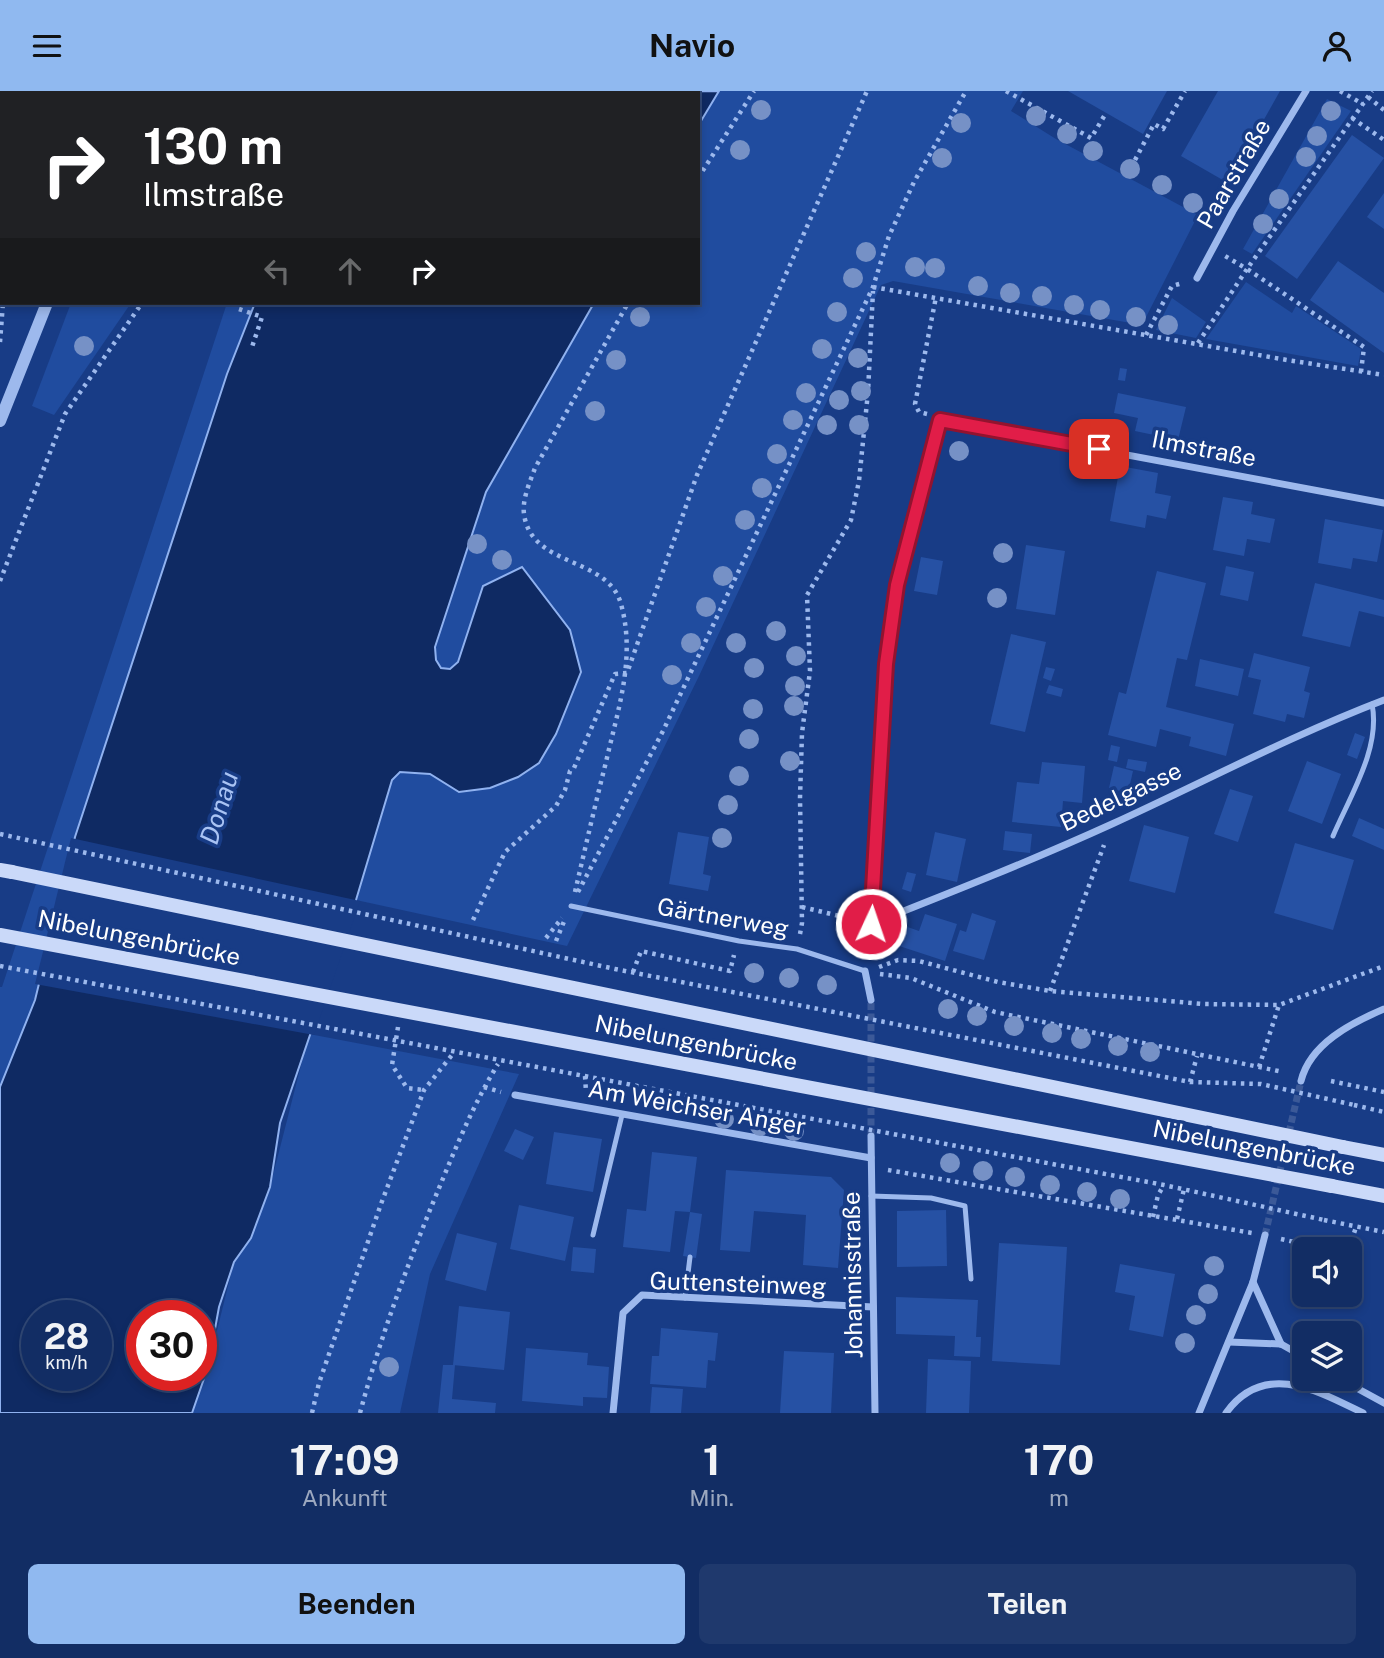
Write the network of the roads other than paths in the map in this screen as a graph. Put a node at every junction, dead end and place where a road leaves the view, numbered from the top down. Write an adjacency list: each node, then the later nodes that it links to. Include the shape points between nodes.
1 (1306, 91): 2 (street, Paarstraße)
2 (1197, 278)
3 (46, 305): 4 (street)
4 (0, 421)
5 (1384, 503): 11 (street, Ilmstraße, via 940,420 897,585 886,664)
6 (1384, 700): 7 (street, Bedelgasse)
7 (1372, 704): 8 (lane, via 1372,745); 11 (street, Bedelgasse, via 1311,728 1111,824)
8 (1333, 836)
9 (0, 870): 20 (main road, Nibelungenbrücke, bridge)
10 (571, 906): 13 (lane, Gärtnerweg, via 797,949)
11 (871, 924)
12 (0, 935): 23 (main road, Nibelungenbrücke, bridge)
13 (865, 971): 14 (street)
14 (871, 1000)
15 (1384, 1009): 16 (street, via 1320,1048 1309,1060)
16 (1301, 1081)
17 (515, 1095): 18 (street, Am Weichser Anger)
18 (622, 1115): 21 (street, Am Weichser Anger); 24 (lane)
19 (871, 1136): 21 (street, Johannisstraße)
20 (1384, 1155)
21 (872, 1158): 22 (street, Johannisstraße)
22 (872, 1196): 27 (lane, via 931,1198 965,1206); 30 (street, Johannisstraße)
23 (1384, 1196)
24 (593, 1235)
25 (1265, 1235): 28 (street)
26 (690, 1257): 29 (lane)
27 (971, 1279)
28 (1253, 1282): 31 (street); 32 (street)
29 (685, 1297): 30 (street, Guttensteinweg); 36 (street, Guttensteinweg, via 642,1295 623,1313)
30 (873, 1307): 37 (street, Johannisstraße)
31 (1229, 1342): 32 (street); 38 (street)
32 (1281, 1344): 33 (street)
33 (1292, 1350)
34 (1362, 1391): 35 (street)
35 (1384, 1403)
36 (613, 1413)
37 (875, 1413)
38 (1199, 1413)
39 (1226, 1413): 40 (street, via 1250,1391 1282,1383 1314,1390)
40 (1363, 1413)

